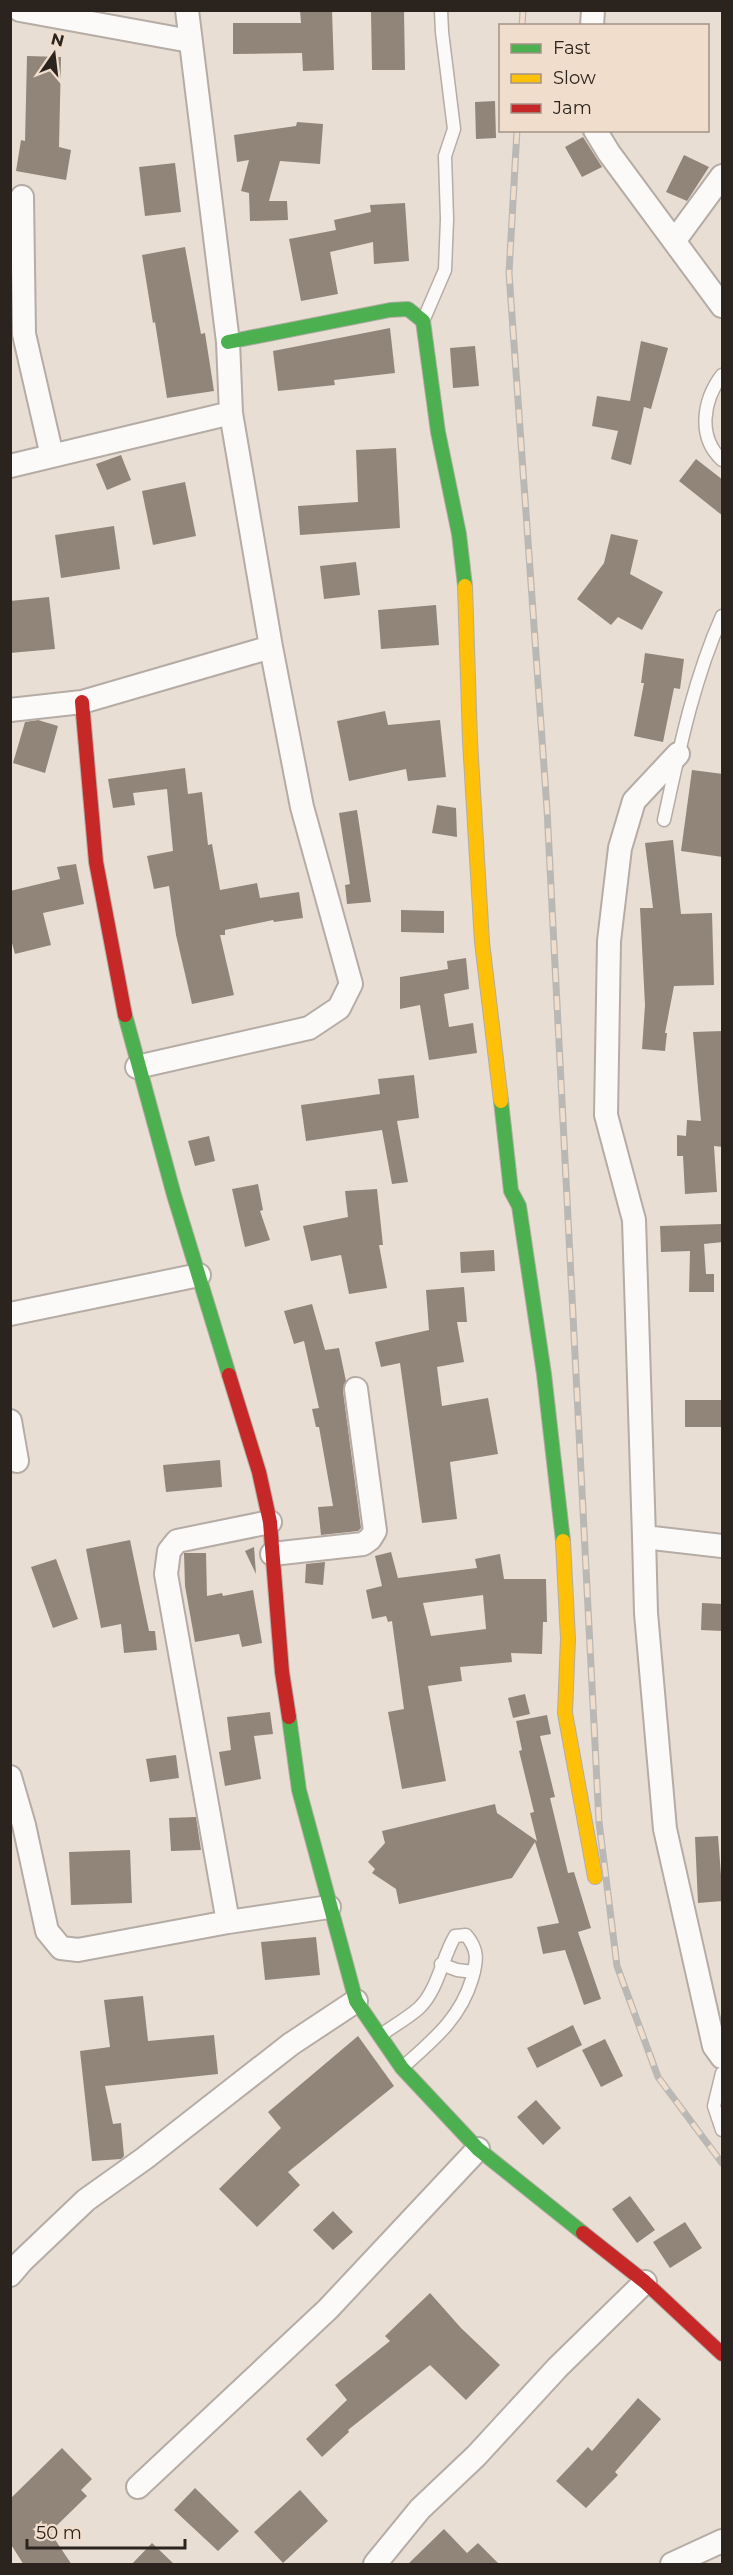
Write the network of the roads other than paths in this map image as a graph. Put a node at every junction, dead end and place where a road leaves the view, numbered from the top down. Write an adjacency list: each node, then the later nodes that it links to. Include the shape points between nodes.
1 (20, 10): 4 (street)
2 (187, 10): 4 (street)
3 (441, 10): 10 (lane, via 454,129 445,156 445,270)
4 (190, 40): 11 (street)
5 (596, 132): 8 (street)
6 (723, 176): 8 (street)
7 (22, 197): 14 (street, via 24,334)
8 (675, 240): 9 (street)
9 (723, 306)
10 (423, 321): 11 (street, via 408,309 390,310); 34 (street, via 438,432 459,534 467,621 482,942 511,1191 519,1206 526,1250 560,1519 568,1639 565,1713)
11 (228, 342): 13 (street)
12 (723, 375): 15 (lane, via 705,412 706,434)
13 (231, 412): 14 (street); 18 (street)
14 (52, 456): 16 (street)
15 (723, 460)
16 (10, 466)
17 (723, 616): 21 (lane, via 708,650)
18 (272, 647): 19 (street); 23 (street, via 302,807 351,984 339,1008 309,1028)
19 (82, 702): 20 (street); 23 (street, via 96,862)
20 (10, 710)
21 (678, 754): 22 (lane); 30 (street, via 634,801 620,848 609,941 606,1115 634,1220)
22 (664, 820)
23 (137, 1067): 24 (street)
24 (199, 1275): 25 (street); 29 (street, via 259,1472)
25 (10, 1314)
26 (356, 1389): 32 (street, via 375,1531 363,1544)
27 (10, 1421): 28 (street)
28 (17, 1461)
29 (270, 1522): 32 (street); 36 (street, via 177,1541 169,1551 166,1574)
30 (644, 1537): 31 (street); 41 (street, via 646,1613 665,1829 714,2046)
31 (723, 1546)
32 (272, 1554): 35 (street, via 282,1672 299,1790)
33 (10, 1777): 36 (street, via 47,1931 61,1948 78,1950)
34 (595, 1877)
35 (329, 1907): 36 (street); 39 (street)
36 (228, 1922)
37 (441, 1964): 38 (lane); 38 (lane, via 455,1936 466,1935 475,1945); 40 (lane, via 421,2007)
38 (474, 1972): 42 (lane, via 463,2006 437,2037)
39 (356, 2001): 40 (street); 46 (street, via 291,2044 86,2200)
40 (380, 2035): 42 (street)
41 (723, 2057)
42 (402, 2068): 45 (street)
43 (723, 2073): 44 (lane, via 714,2106)
44 (723, 2130)
45 (478, 2149): 47 (street); 49 (street, via 328,2309)
46 (10, 2275)
47 (645, 2282): 48 (street); 51 (street, via 558,2367 477,2456 420,2509)
48 (723, 2354)
49 (138, 2487)
50 (723, 2541): 52 (street)
51 (375, 2565)
52 (672, 2565)

